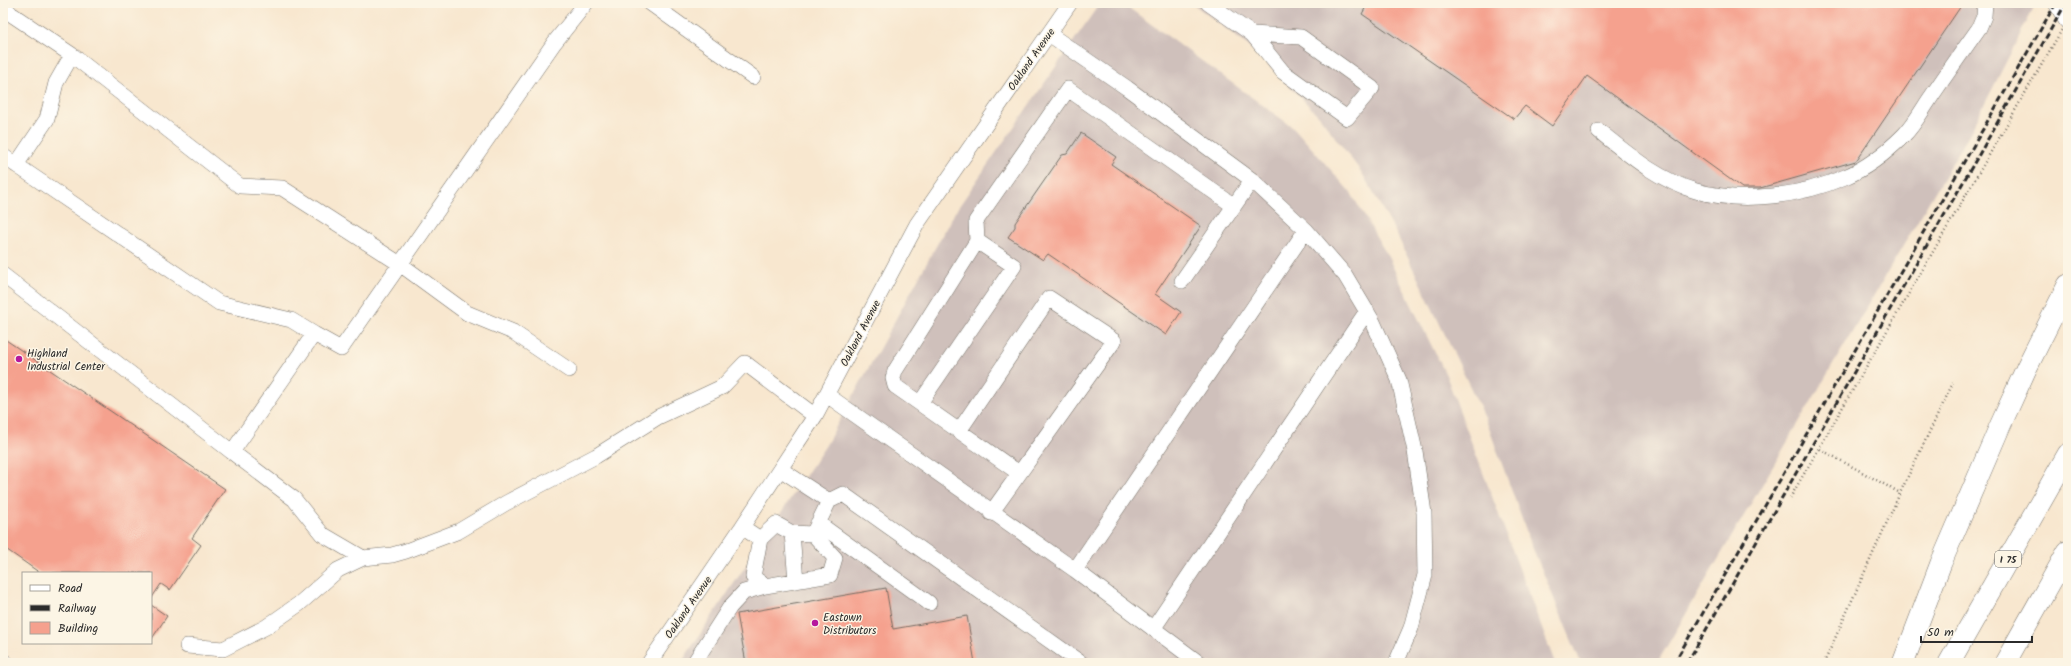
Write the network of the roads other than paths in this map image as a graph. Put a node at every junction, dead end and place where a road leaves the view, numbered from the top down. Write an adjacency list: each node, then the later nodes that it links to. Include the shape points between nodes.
1 (586, 3): 20 (street, via 554,43)
2 (650, 3): 12 (street)
3 (1070, 3): 9 (street, Oakland Avenue)
4 (1208, 3): 10 (street)
5 (1985, 3): 13 (street, via 1984,16 1979,28 1906,133 1866,166 1823,185 1802,191 1748,197 1696,191 1641,165)
6 (2058, 3): 8 (main road)
7 (3, 5): 11 (street, via 11,14)
8 (2066, 24)
9 (1049, 34): 16 (street); 27 (street, Oakland Avenue, via 917,224)
10 (1252, 34): 10 (street, via 1301,37 1372,88 1347,118 1283,72)
11 (72, 55): 15 (street, via 56,83 47,119); 20 (street, via 240,186 282,188)
12 (753, 77)
13 (1599, 131)
14 (3, 156): 15 (street)
15 (16, 165): 25 (street, via 219,303 291,320)
16 (1252, 180): 17 (street); 18 (street)
17 (1234, 206): 19 (street, via 1068,89 976,221); 22 (street)
18 (1306, 230): 24 (street, via 1344,275); 43 (street)
19 (977, 241): 28 (street, via 895,371 895,386); 28 (street, via 1014,266)
20 (400, 264): 25 (street, via 340,349); 26 (street, via 467,313 513,332)
21 (3, 275): 31 (street)
22 (1182, 281)
23 (2068, 285): 56 (highway, via 2000,426 1941,563)
24 (1367, 312): 47 (street); 55 (street, via 1399,380 1415,451 1424,513 1425,575 1411,628)
25 (314, 334): 31 (street)
26 (569, 370)
27 (827, 395): 29 (street, Oakland Avenue); 36 (street)
28 (920, 403): 30 (street)
29 (815, 416): 33 (street, Oakland Avenue); 42 (street, via 745,362 722,387 658,417 596,456 459,531 392,555)
30 (959, 431): 34 (street); 34 (street, via 1049,298 1114,341)
31 (232, 452): 42 (street, via 294,500 322,534)
32 (2068, 454): 57 (highway, I 75)
33 (780, 469): 35 (street); 37 (street, Oakland Avenue)
34 (1019, 474): 36 (street)
35 (829, 501): 38 (street); 53 (street, via 843,494)
36 (991, 513): 43 (street)
37 (742, 527): 40 (street); 51 (street, Oakland Avenue)
38 (815, 529): 39 (street); 44 (street, via 835,558 830,575); 46 (street)
39 (792, 533): 40 (street, via 776,524); 44 (street)
40 (760, 539): 45 (street, via 754,577)
41 (2068, 551): 58 (highway)
42 (363, 558): 48 (street, via 338,570 299,604 266,627 223,649)
43 (1075, 570): 47 (street)
44 (796, 581): 45 (street)
45 (765, 586): 52 (street, via 744,592 730,607)
46 (929, 603)
47 (1154, 629): 54 (street)
48 (187, 646)
49 (3, 661): 50 (street)
50 (6, 663)
51 (649, 663)
52 (694, 663)
53 (1081, 663)
54 (1199, 663)
55 (1396, 663)
56 (1903, 663)
57 (1949, 663)
58 (2005, 663)

